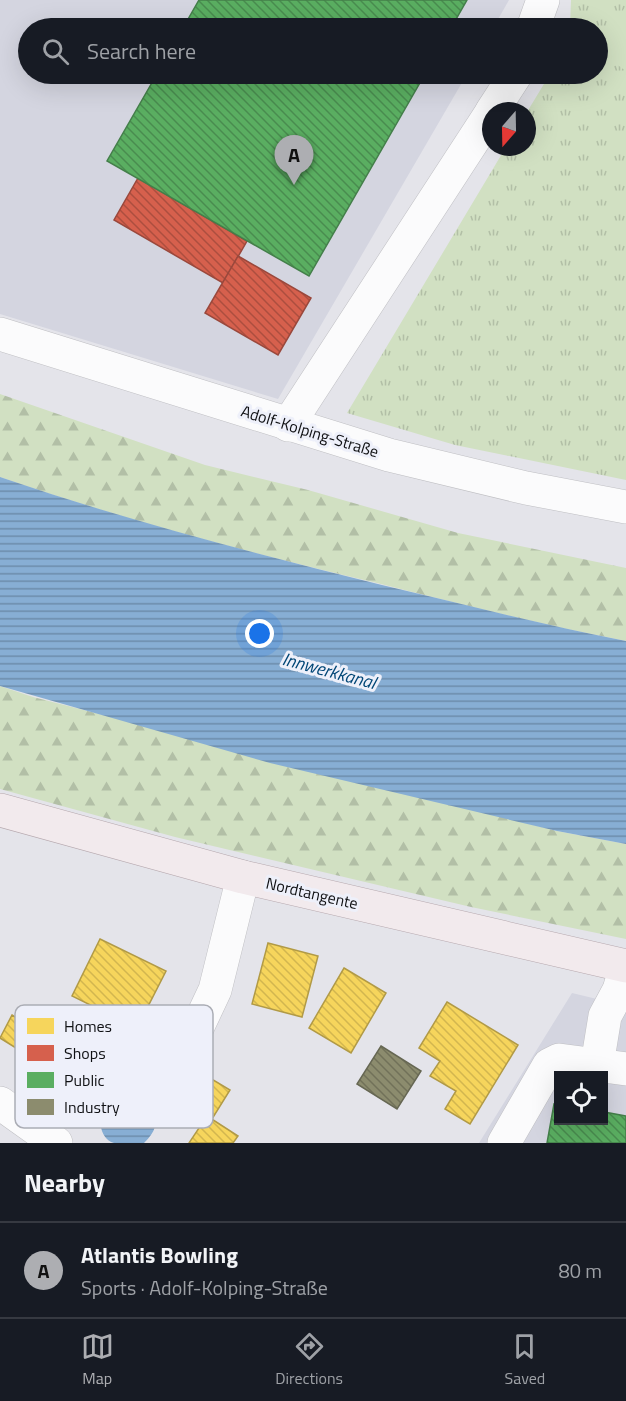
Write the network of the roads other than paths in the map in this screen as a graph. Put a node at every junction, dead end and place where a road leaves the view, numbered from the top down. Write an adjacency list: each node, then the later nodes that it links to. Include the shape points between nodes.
1 (543, 0): 2 (street)
2 (537, 18)
3 (510, 84): 4 (street)
4 (498, 102)
5 (482, 127): 7 (street)
6 (0, 334): 7 (street, Adolf-Kolping-Straße)
7 (288, 425): 8 (street, Adolf-Kolping-Straße, via 526,489)
8 (626, 507)
9 (0, 810): 10 (main road, Nordtangente)
10 (243, 877): 11 (main road, Nordtangente); 12 (street)
11 (626, 966): 13 (street, via 605,1016)
12 (208, 1005)
13 (612, 1067): 18 (street, via 559,1060 549,1065)
14 (0, 1103): 15 (street)
15 (15, 1114)
16 (36, 1128): 17 (street)
17 (57, 1143)
18 (504, 1143)

